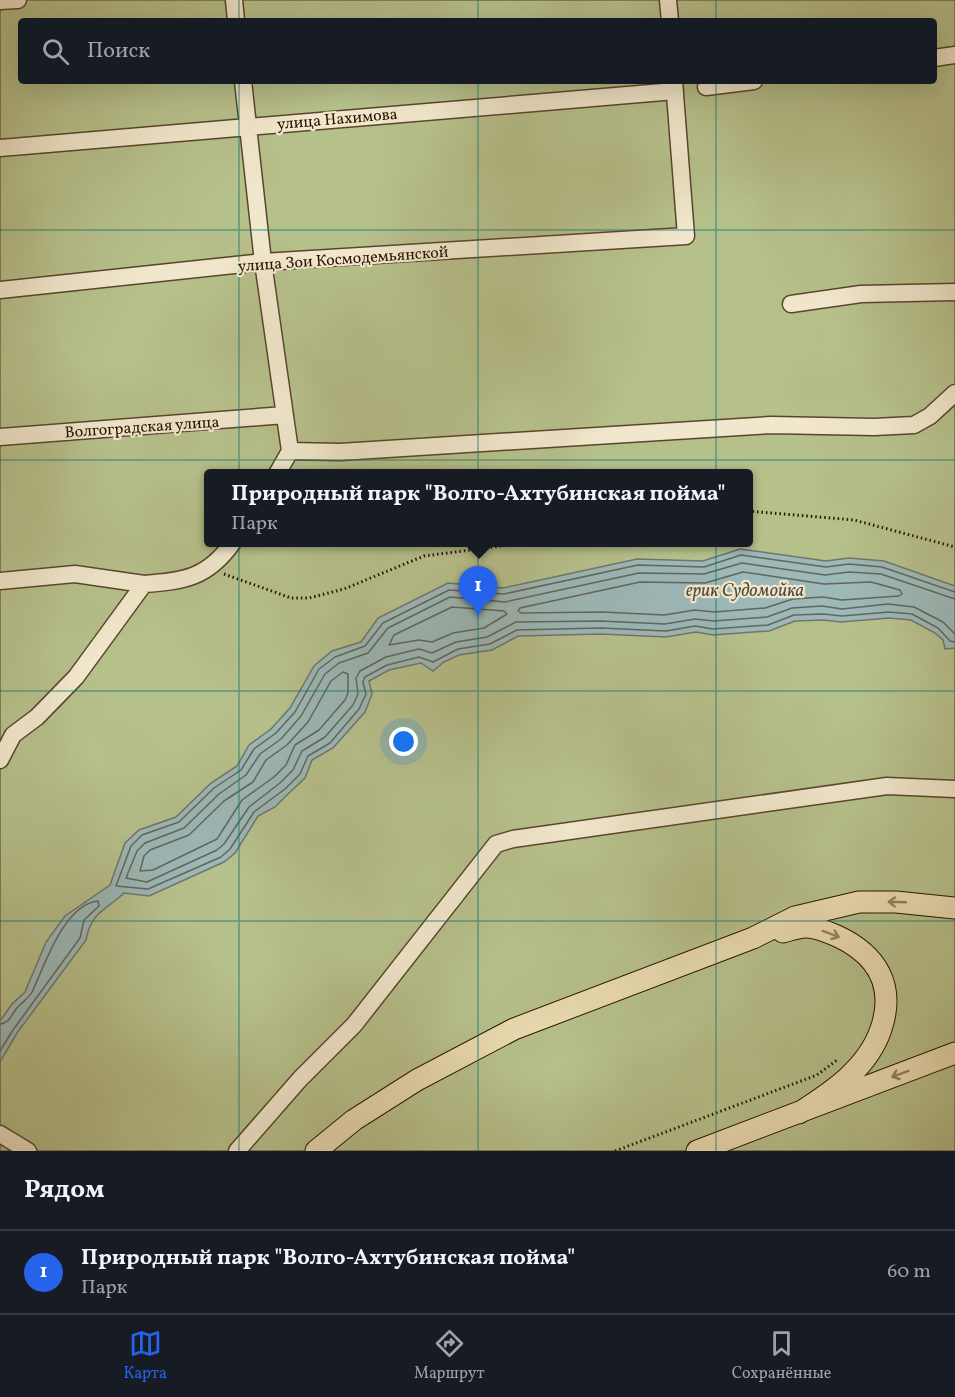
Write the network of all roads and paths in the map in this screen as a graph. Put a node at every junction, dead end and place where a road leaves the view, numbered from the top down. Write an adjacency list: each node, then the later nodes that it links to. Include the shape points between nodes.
1 (18, 0): 4 (street)
2 (234, 0): 5 (street)
3 (668, 0): 6 (street)
4 (0, 2)
5 (236, 18)
6 (670, 18)
7 (955, 55): 8 (street)
8 (937, 58)
9 (243, 84): 13 (street)
10 (730, 84): 12 (street)
11 (674, 86): 13 (street, улица Нахимова); 15 (street, улица Зои Космодемьянской, via 686,236)
12 (706, 87)
13 (248, 125): 14 (street, улица Нахимова); 15 (street)
14 (0, 148)
15 (263, 262): 16 (street, улица Зои Космодемьянской); 20 (street)
16 (0, 290)
17 (955, 292): 18 (street, via 861,294)
18 (791, 304)
19 (955, 393): 22 (street, via 914,425 771,424 340,452)
20 (285, 415): 21 (street, Волгоградская улица); 22 (street)
21 (0, 437)
22 (290, 451): 23 (street)
23 (280, 469)
24 (753, 510): 27 (path, via 854,520)
25 (229, 547): 28 (street)
26 (499, 547): 28 (path, via 424,556 344,590 309,598 291,598)
27 (955, 547)
28 (210, 568): 30 (street, via 190,579)
29 (0, 580): 30 (street, via 75,574)
30 (144, 584): 31 (street, via 76,677 14,735)
31 (0, 760)
32 (955, 789): 40 (street, via 887,786 496,844 354,1025)
33 (955, 908): 34 (main road, one-way to 34, via 859,902 795,917)
34 (753, 938): 37 (main road, one-way to 37, via 806,927 828,932 856,945 875,963 885,986 881,1029 859,1067 835,1090); 41 (main road, via 514,1029 417,1080 354,1120)
35 (955, 1053): 37 (main road, one-way to 37)
36 (841, 1057): 42 (path, via 817,1074)
37 (799, 1113): 43 (main road)
38 (0, 1134): 39 (street)
39 (28, 1151)
40 (237, 1151)
41 (316, 1151)
42 (615, 1151)
43 (697, 1151)

